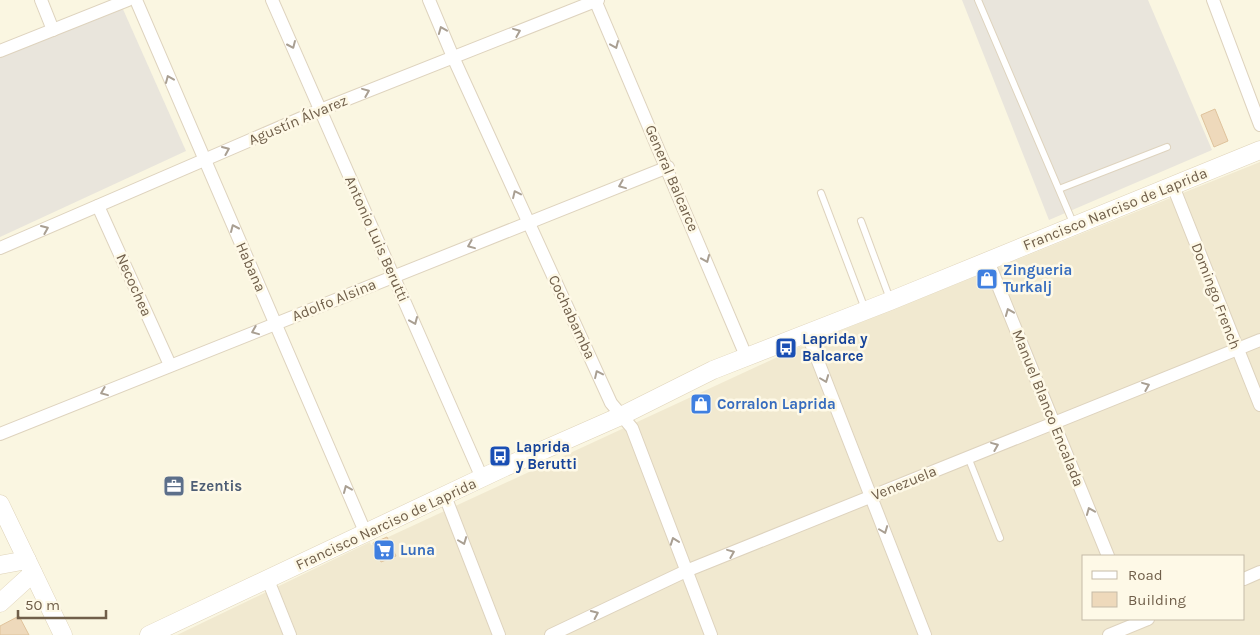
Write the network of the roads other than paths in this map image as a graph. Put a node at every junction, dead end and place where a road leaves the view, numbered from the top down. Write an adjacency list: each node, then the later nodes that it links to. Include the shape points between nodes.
1 (41, 0): 9 (street)
2 (128, 0): 9 (street)
3 (136, 0): 16 (street, Habana, one-way to 3)
4 (272, 0): 12 (street, Antonio Luis Berutti, one-way to 12)
5 (429, 0): 11 (street, Cochabamba, one-way to 5)
6 (596, 0): 11 (street, Agustín Álvarez, one-way to 6); 17 (street, General Balcarce, one-way to 17)
7 (978, 0): 19 (lane)
8 (1213, 0): 13 (street)
9 (53, 30): 10 (street)
10 (0, 52)
11 (453, 58): 12 (street, Agustín Álvarez, one-way to 11); 23 (street, Cochabamba, one-way to 11)
12 (320, 110): 16 (street, Agustín Álvarez, one-way to 12); 27 (street, Antonio Luis Berutti)
13 (1260, 126)
14 (1167, 147): 19 (lane)
15 (1260, 150): 18 (main road, Francisco Narciso de Laprida)
16 (204, 160): 21 (street, Agustín Álvarez); 30 (street, Habana, one-way to 16)
17 (668, 167): 23 (street, Adolfo Alsina, one-way to 23); 34 (street, General Balcarce, one-way to 34)
18 (1173, 186): 24 (main road, Francisco Narciso de Laprida); 33 (street, Domingo French)
19 (1059, 189): 24 (lane)
20 (821, 193): 29 (lane)
21 (98, 206): 25 (street, Agustín Álvarez, one-way to 21); 35 (street, Necochea)
22 (861, 221): 28 (lane)
23 (529, 222): 27 (street, Adolfo Alsina, one-way to 27); 37 (street, Cochabamba, one-way to 23, via 611,403)
24 (1074, 226): 26 (main road, Francisco Narciso de Laprida)
25 (0, 248)
26 (988, 260): 28 (main road, Francisco Narciso de Laprida); 38 (street, Manuel Blanco Encalada, one-way to 26)
27 (394, 276): 30 (street, Adolfo Alsina); 41 (street, Antonio Luis Berutti, one-way to 41)
28 (890, 300): 29 (main road, Francisco Narciso de Laprida)
29 (865, 310): 31 (main road, Francisco Narciso de Laprida)
30 (276, 323): 35 (street, Adolfo Alsina, one-way to 35); 45 (street, Habana, one-way to 30)
31 (807, 333): 34 (main road, Francisco Narciso de Laprida); 43 (street, one-way to 43)
32 (1260, 340): 33 (street, Venezuela)
33 (1237, 349): 36 (street, Domingo French); 38 (street, Venezuela, one-way to 33)
34 (746, 356): 37 (main road, Francisco Narciso de Laprida)
35 (170, 365): 39 (street, Adolfo Alsina, one-way to 39)
36 (1260, 405)
37 (623, 416): 41 (main road, Francisco Narciso de Laprida); 50 (street, Cochabamba, one-way to 37, via 632,428)
38 (1054, 422): 40 (street, Venezuela, one-way to 38); 47 (street, Manuel Blanco Encalada, one-way to 38)
39 (0, 434)
40 (968, 457): 43 (street, Venezuela); 46 (lane)
41 (482, 478): 42 (main road, Francisco Narciso de Laprida)
42 (445, 496): 45 (main road, Francisco Narciso de Laprida); 59 (street, one-way to 59)
43 (871, 497): 50 (street, Venezuela, one-way to 43); 62 (street, one-way to 62)
44 (0, 504): 49 (main road)
45 (366, 534): 53 (main road, Francisco Narciso de Laprida)
46 (1000, 538)
47 (1108, 555)
48 (0, 565): 49 (main road)
49 (30, 566): 54 (main road); 56 (main road)
50 (686, 571): 60 (street, Venezuela, one-way to 50); 61 (street, Cochabamba)
51 (1260, 572): 52 (street)
52 (1245, 579)
53 (268, 580): 57 (main road, Francisco Narciso de Laprida); 58 (street)
54 (0, 603)
55 (1139, 624): 63 (street)
56 (64, 635)
57 (149, 635)
58 (290, 635)
59 (499, 635)
60 (551, 635)
61 (711, 635)
62 (926, 635)
63 (1109, 635)

